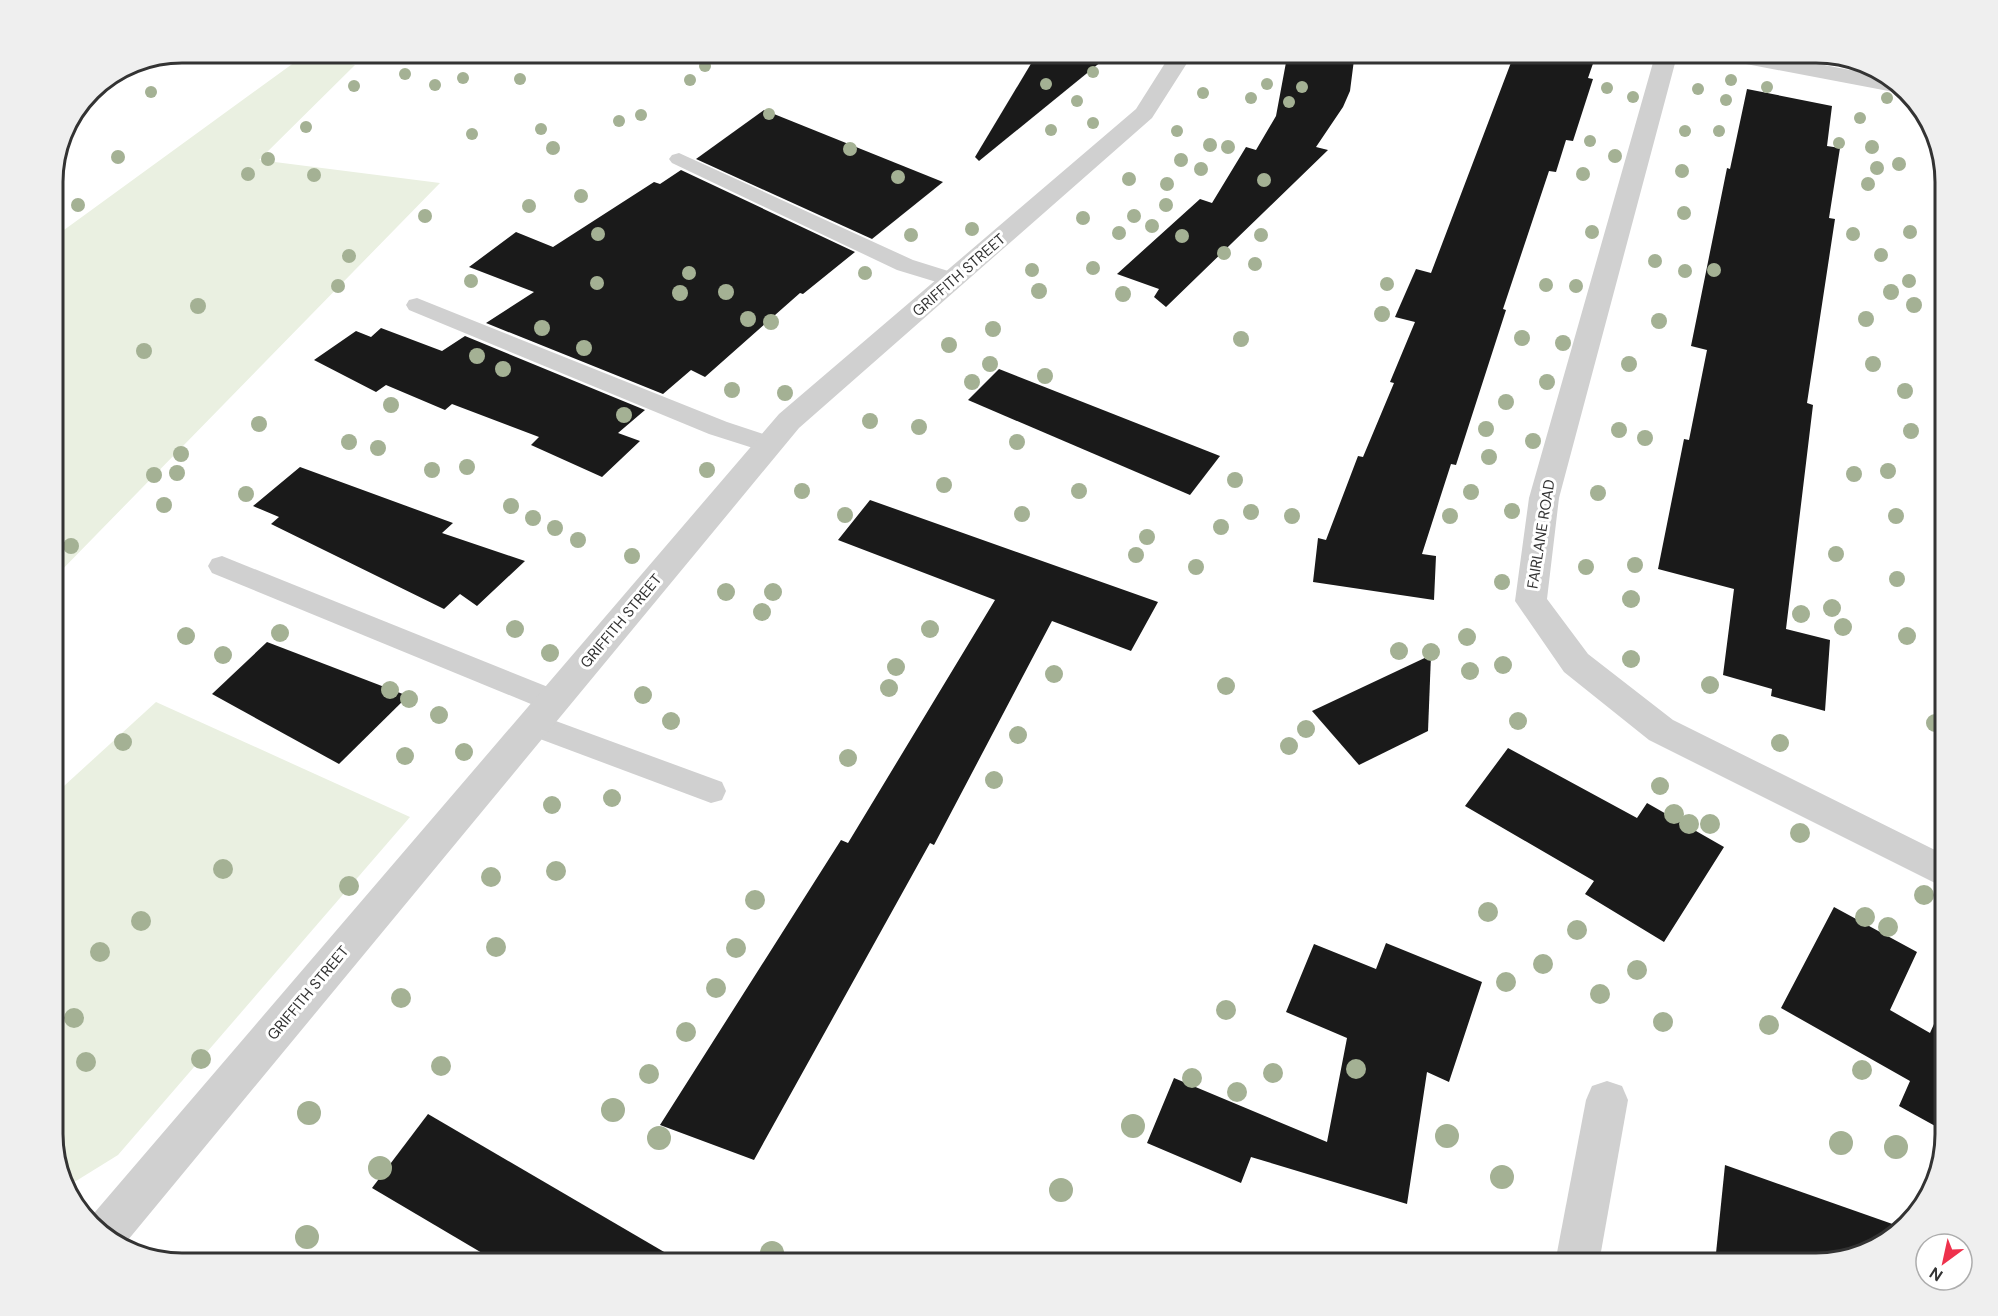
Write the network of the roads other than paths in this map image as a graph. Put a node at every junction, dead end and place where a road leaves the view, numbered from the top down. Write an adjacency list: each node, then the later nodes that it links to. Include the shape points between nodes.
1 (1176, 63): 6 (street, GRIFFITH STREET, via 1144,113)
2 (1664, 63): 12 (street, FAIRLANE ROAD, via 1544,498 1531,602 1576,663 1661,730)
3 (1778, 63): 4 (street)
4 (1881, 83)
5 (679, 159): 6 (lane, via 905,265)
6 (953, 280): 8 (street, GRIFFITH STREET, via 789,421)
7 (417, 305): 8 (lane)
8 (769, 446): 10 (street, GRIFFITH STREET)
9 (222, 566): 10 (lane)
10 (544, 713): 11 (lane); 14 (street, GRIFFITH STREET)
11 (711, 791)
12 (1935, 867)
13 (1607, 1100): 15 (street)
14 (110, 1228)
15 (1579, 1253)

